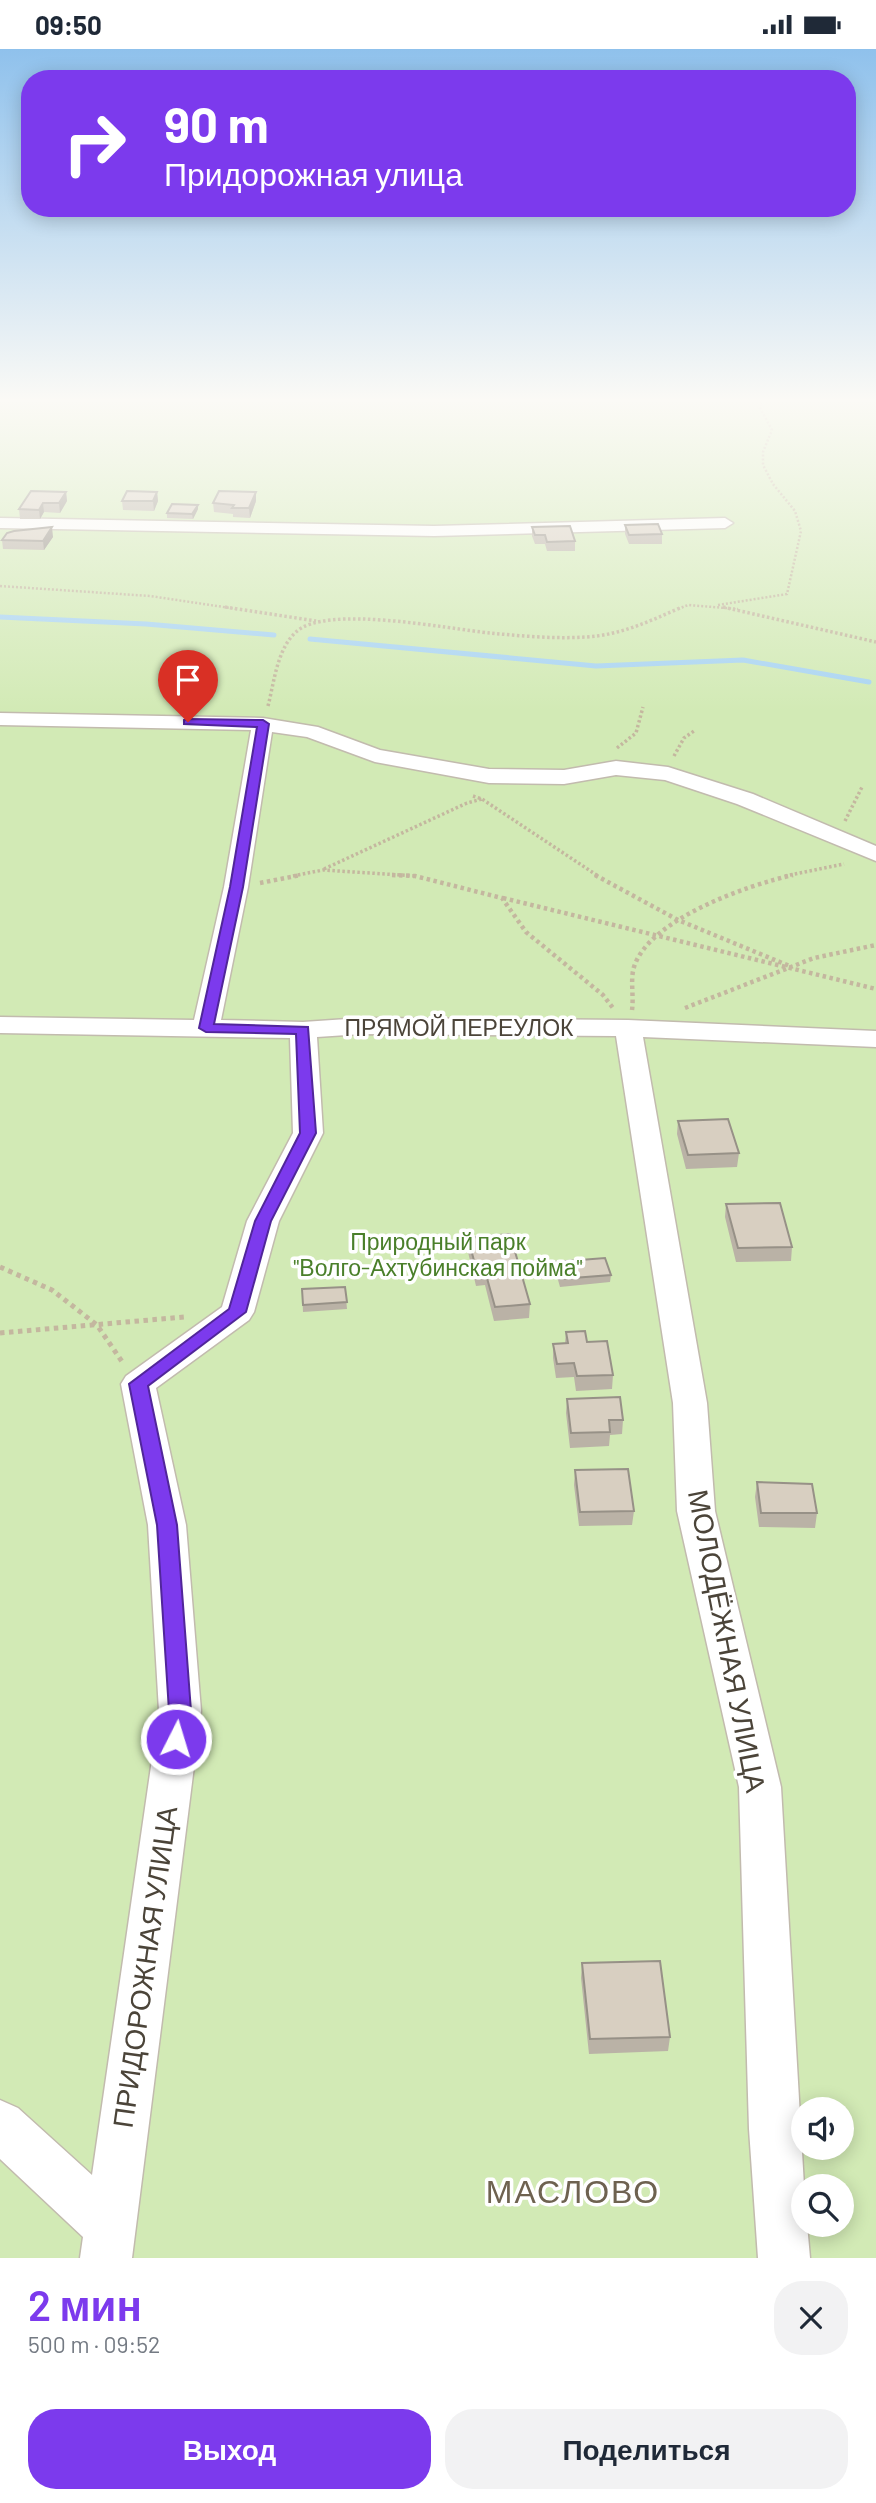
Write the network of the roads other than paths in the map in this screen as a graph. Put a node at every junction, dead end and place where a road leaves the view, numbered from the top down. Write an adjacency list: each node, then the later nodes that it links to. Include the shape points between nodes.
1 (0, 523): 2 (street, via 434,531)
2 (725, 523)
3 (0, 719): 4 (street)
4 (263, 724): 5 (street, via 311,730 375,757 489,776 564,777 616,768 667,774 745,799); 7 (street, via 236,887)
5 (876, 854)
6 (0, 1025): 7 (street, ПРЯМОЙ ПЕРЕУЛОК)
7 (206, 1028): 9 (street, ПРЯМОЙ ПЕРЕУЛОК)
8 (628, 1028): 9 (street, ПРЯМОЙ ПЕРЕУЛОК, via 362,1026); 10 (street, ПРЯМОЙ ПЕРЕУЛОК); 13 (street, МОЛОДЁЖНАЯ УЛИЦА, via 690,1403 696,1511 760,1787)
9 (303, 1030): 12 (street, ПРИДОРОЖНАЯ УЛИЦА, via 308,1133 263,1221 237,1312 138,1384 167,1525 180,1711)
10 (876, 1039)
11 (0, 2125): 12 (street)
12 (107, 2242)
13 (784, 2258)

